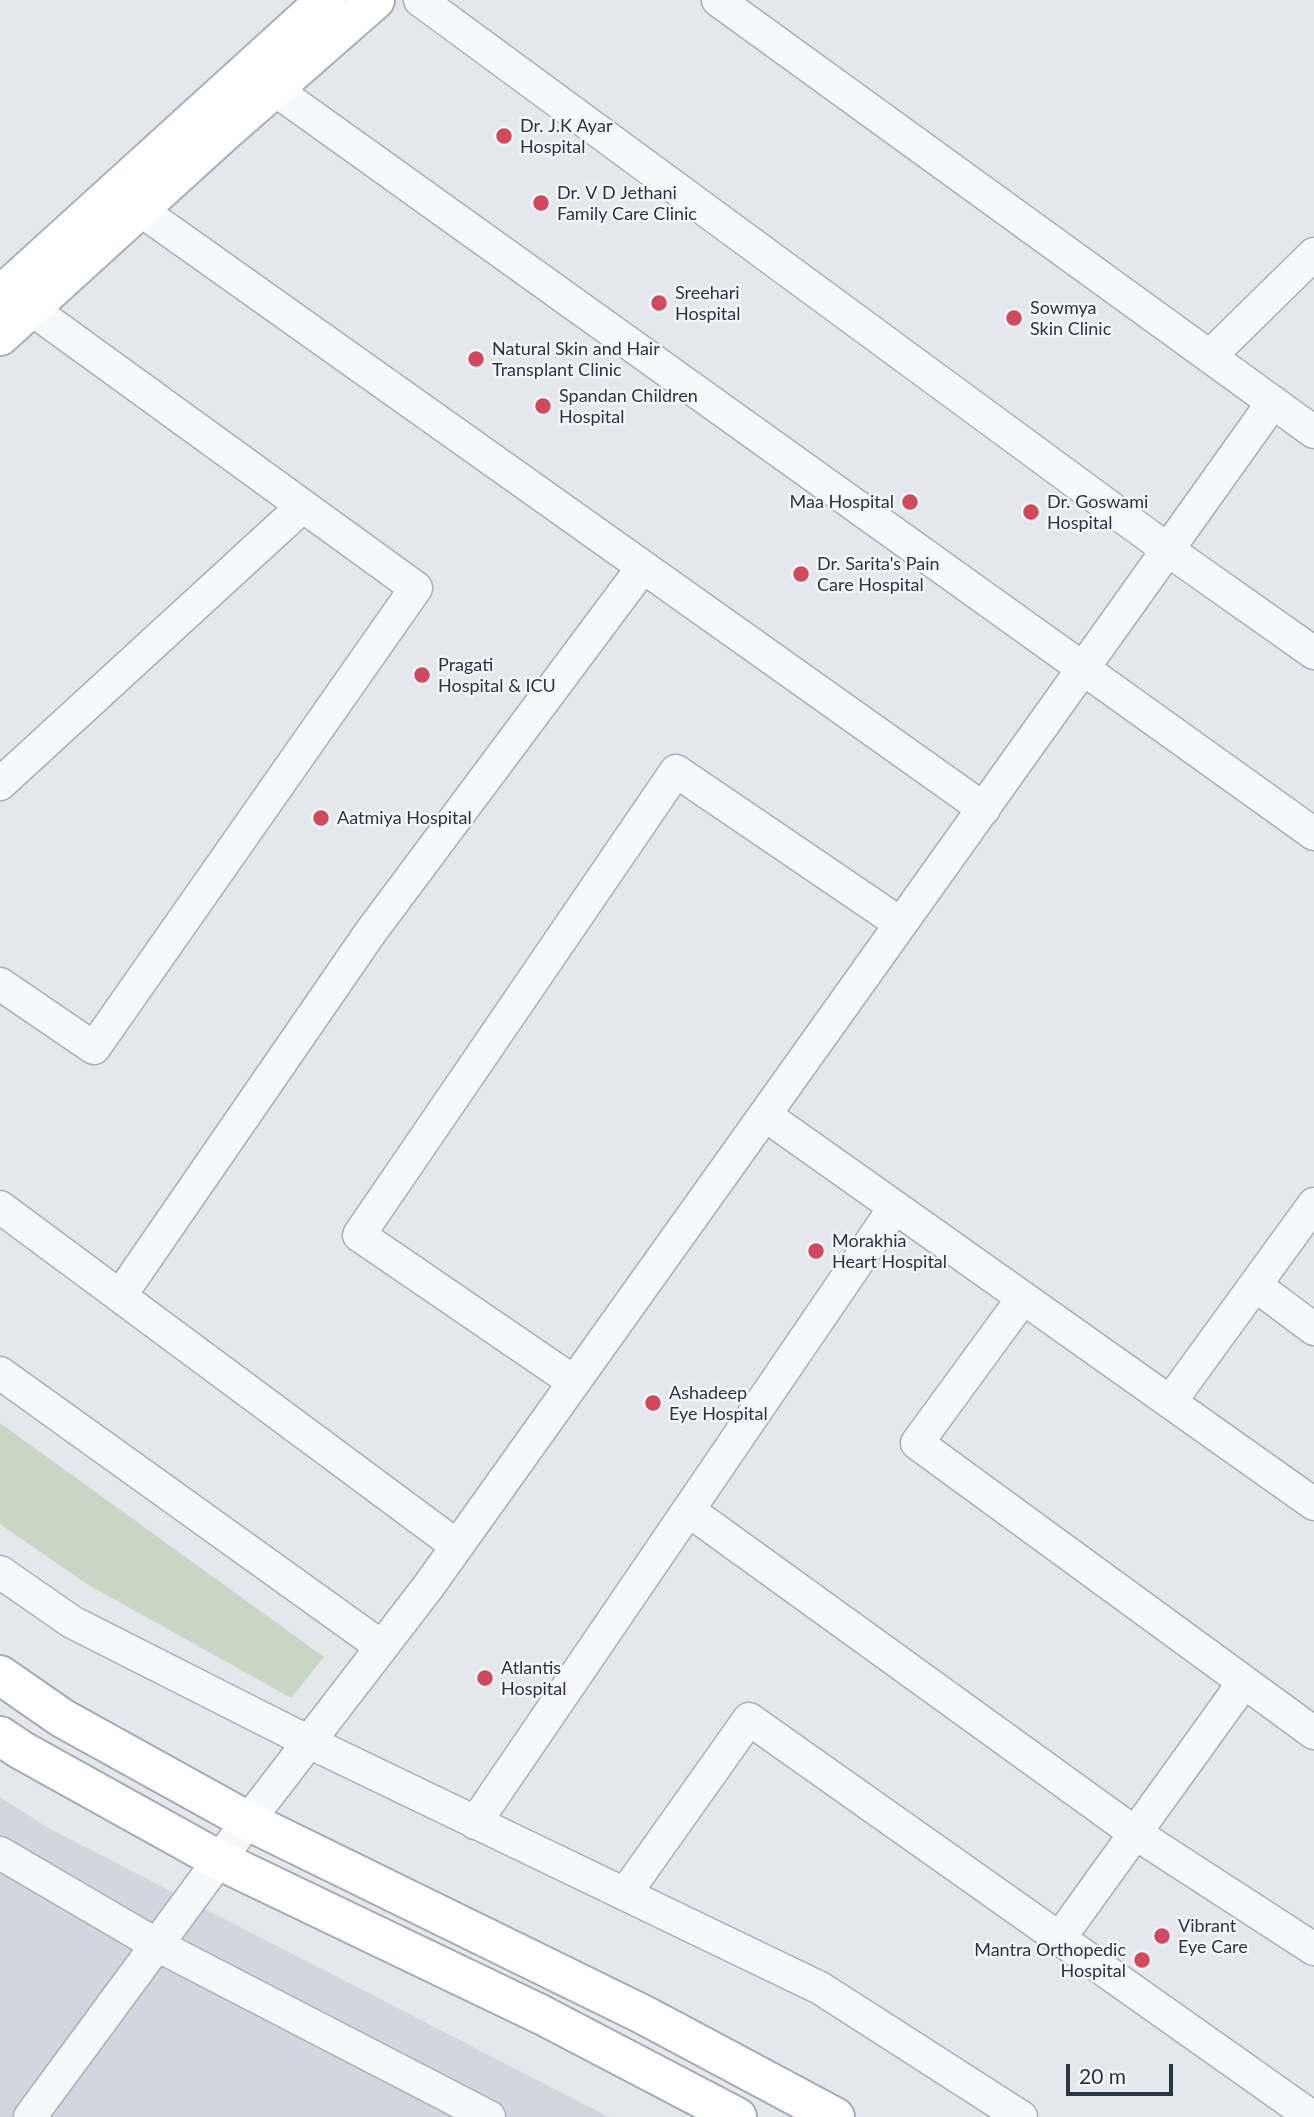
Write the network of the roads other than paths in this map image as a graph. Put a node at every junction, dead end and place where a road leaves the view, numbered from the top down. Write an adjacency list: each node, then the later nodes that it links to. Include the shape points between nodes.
1 (326, 0): 8 (main road)
2 (375, 0): 5 (main road)
3 (420, 0): 14 (street)
4 (718, 0): 10 (street)
5 (274, 89): 6 (main road); 17 (street)
6 (139, 209): 8 (main road); 15 (street)
7 (1314, 254): 10 (street)
8 (15, 302): 9 (main road); 13 (street)
9 (0, 336)
10 (1210, 356): 11 (street)
11 (1273, 402): 12 (street); 14 (street)
12 (1314, 432)
13 (303, 506): 18 (street); 22 (street, via 416,588 94,1048)
14 (1168, 550): 16 (street); 17 (street)
15 (643, 567): 19 (street); 28 (street, via 370,933)
16 (1314, 653)
17 (1083, 669): 19 (street); 20 (street)
18 (0, 785)
19 (984, 809): 21 (street)
20 (1314, 834)
21 (901, 924): 23 (street); 32 (street, via 676,771 359,1235)
22 (0, 984)
23 (765, 1115): 26 (street); 32 (street)
24 (1314, 1204): 27 (street)
25 (0, 1207): 28 (street)
26 (895, 1207): 29 (street); 35 (street)
27 (1255, 1285): 30 (street); 33 (street)
28 (120, 1296): 36 (street)
29 (1023, 1298): 33 (street); 40 (street, via 916,1443)
30 (1314, 1329)
31 (0, 1373): 38 (street)
32 (575, 1382): 36 (street)
33 (1170, 1402): 34 (street)
34 (1314, 1504)
35 (688, 1510): 45 (street); 46 (street)
36 (457, 1546): 38 (street)
37 (0, 1572): 43 (street, via 72,1622)
38 (382, 1647): 43 (street)
39 (0, 1675): 44 (main road, via 62,1718)
40 (1244, 1682): 41 (street); 46 (street)
41 (1314, 1733)
42 (0, 1736): 48 (main road)
43 (309, 1742): 44 (street); 45 (street)
44 (248, 1821): 48 (street); 56 (main road, via 644,2015)
45 (475, 1823): 49 (street)
46 (1135, 1833): 50 (street); 52 (street)
47 (0, 1853): 51 (street)
48 (219, 1860): 51 (street); 55 (main road, via 541,2015)
49 (625, 1894): 50 (street, via 749,1719); 57 (street, via 820,1988)
50 (1059, 1938): 58 (street)
51 (157, 1945): 53 (street); 54 (street)
52 (1314, 1949)
53 (30, 2117)
54 (489, 2117)
55 (737, 2117)
56 (835, 2117)
57 (1021, 2117)
58 (1312, 2117)

